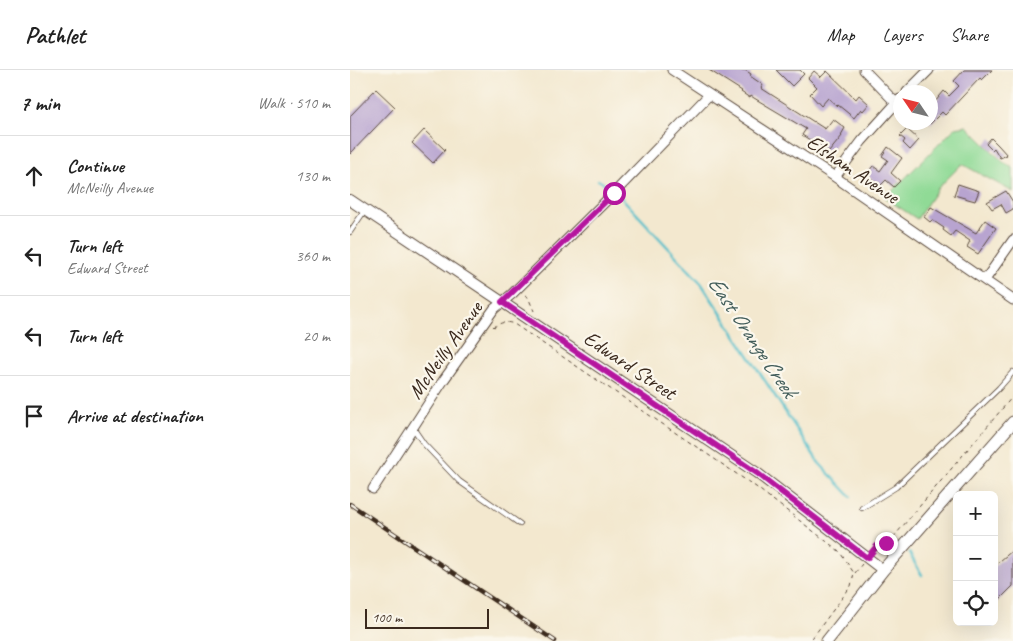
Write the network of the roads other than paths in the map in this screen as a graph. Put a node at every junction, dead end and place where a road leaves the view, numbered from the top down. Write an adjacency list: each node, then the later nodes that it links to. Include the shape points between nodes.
1 (672, 70): 5 (street, Elsham Avenue)
2 (864, 70): 6 (street)
3 (930, 70): 4 (street)
4 (914, 85)
5 (709, 95): 8 (street, Elsham Avenue); 15 (street, McNeilly Avenue)
6 (893, 96)
7 (893, 107): 8 (street)
8 (835, 177): 13 (street, Elsham Avenue)
9 (350, 200): 10 (street, Edward Street)
10 (365, 210): 11 (lane); 15 (street, Edward Street)
11 (350, 232)
12 (1013, 240): 13 (street)
13 (985, 280): 14 (street, Elsham Avenue)
14 (1013, 300)
15 (502, 302): 18 (street, McNeilly Avenue, via 486,320); 22 (street, Edward Street, via 757,473)
16 (1013, 372): 20 (lane, via 896,487)
17 (1013, 422): 22 (main road)
18 (412, 428): 19 (street, McNeilly Avenue); 21 (lane, via 459,481)
19 (373, 488)
20 (862, 508)
21 (520, 524)
22 (883, 570): 23 (main road)
23 (827, 641)

